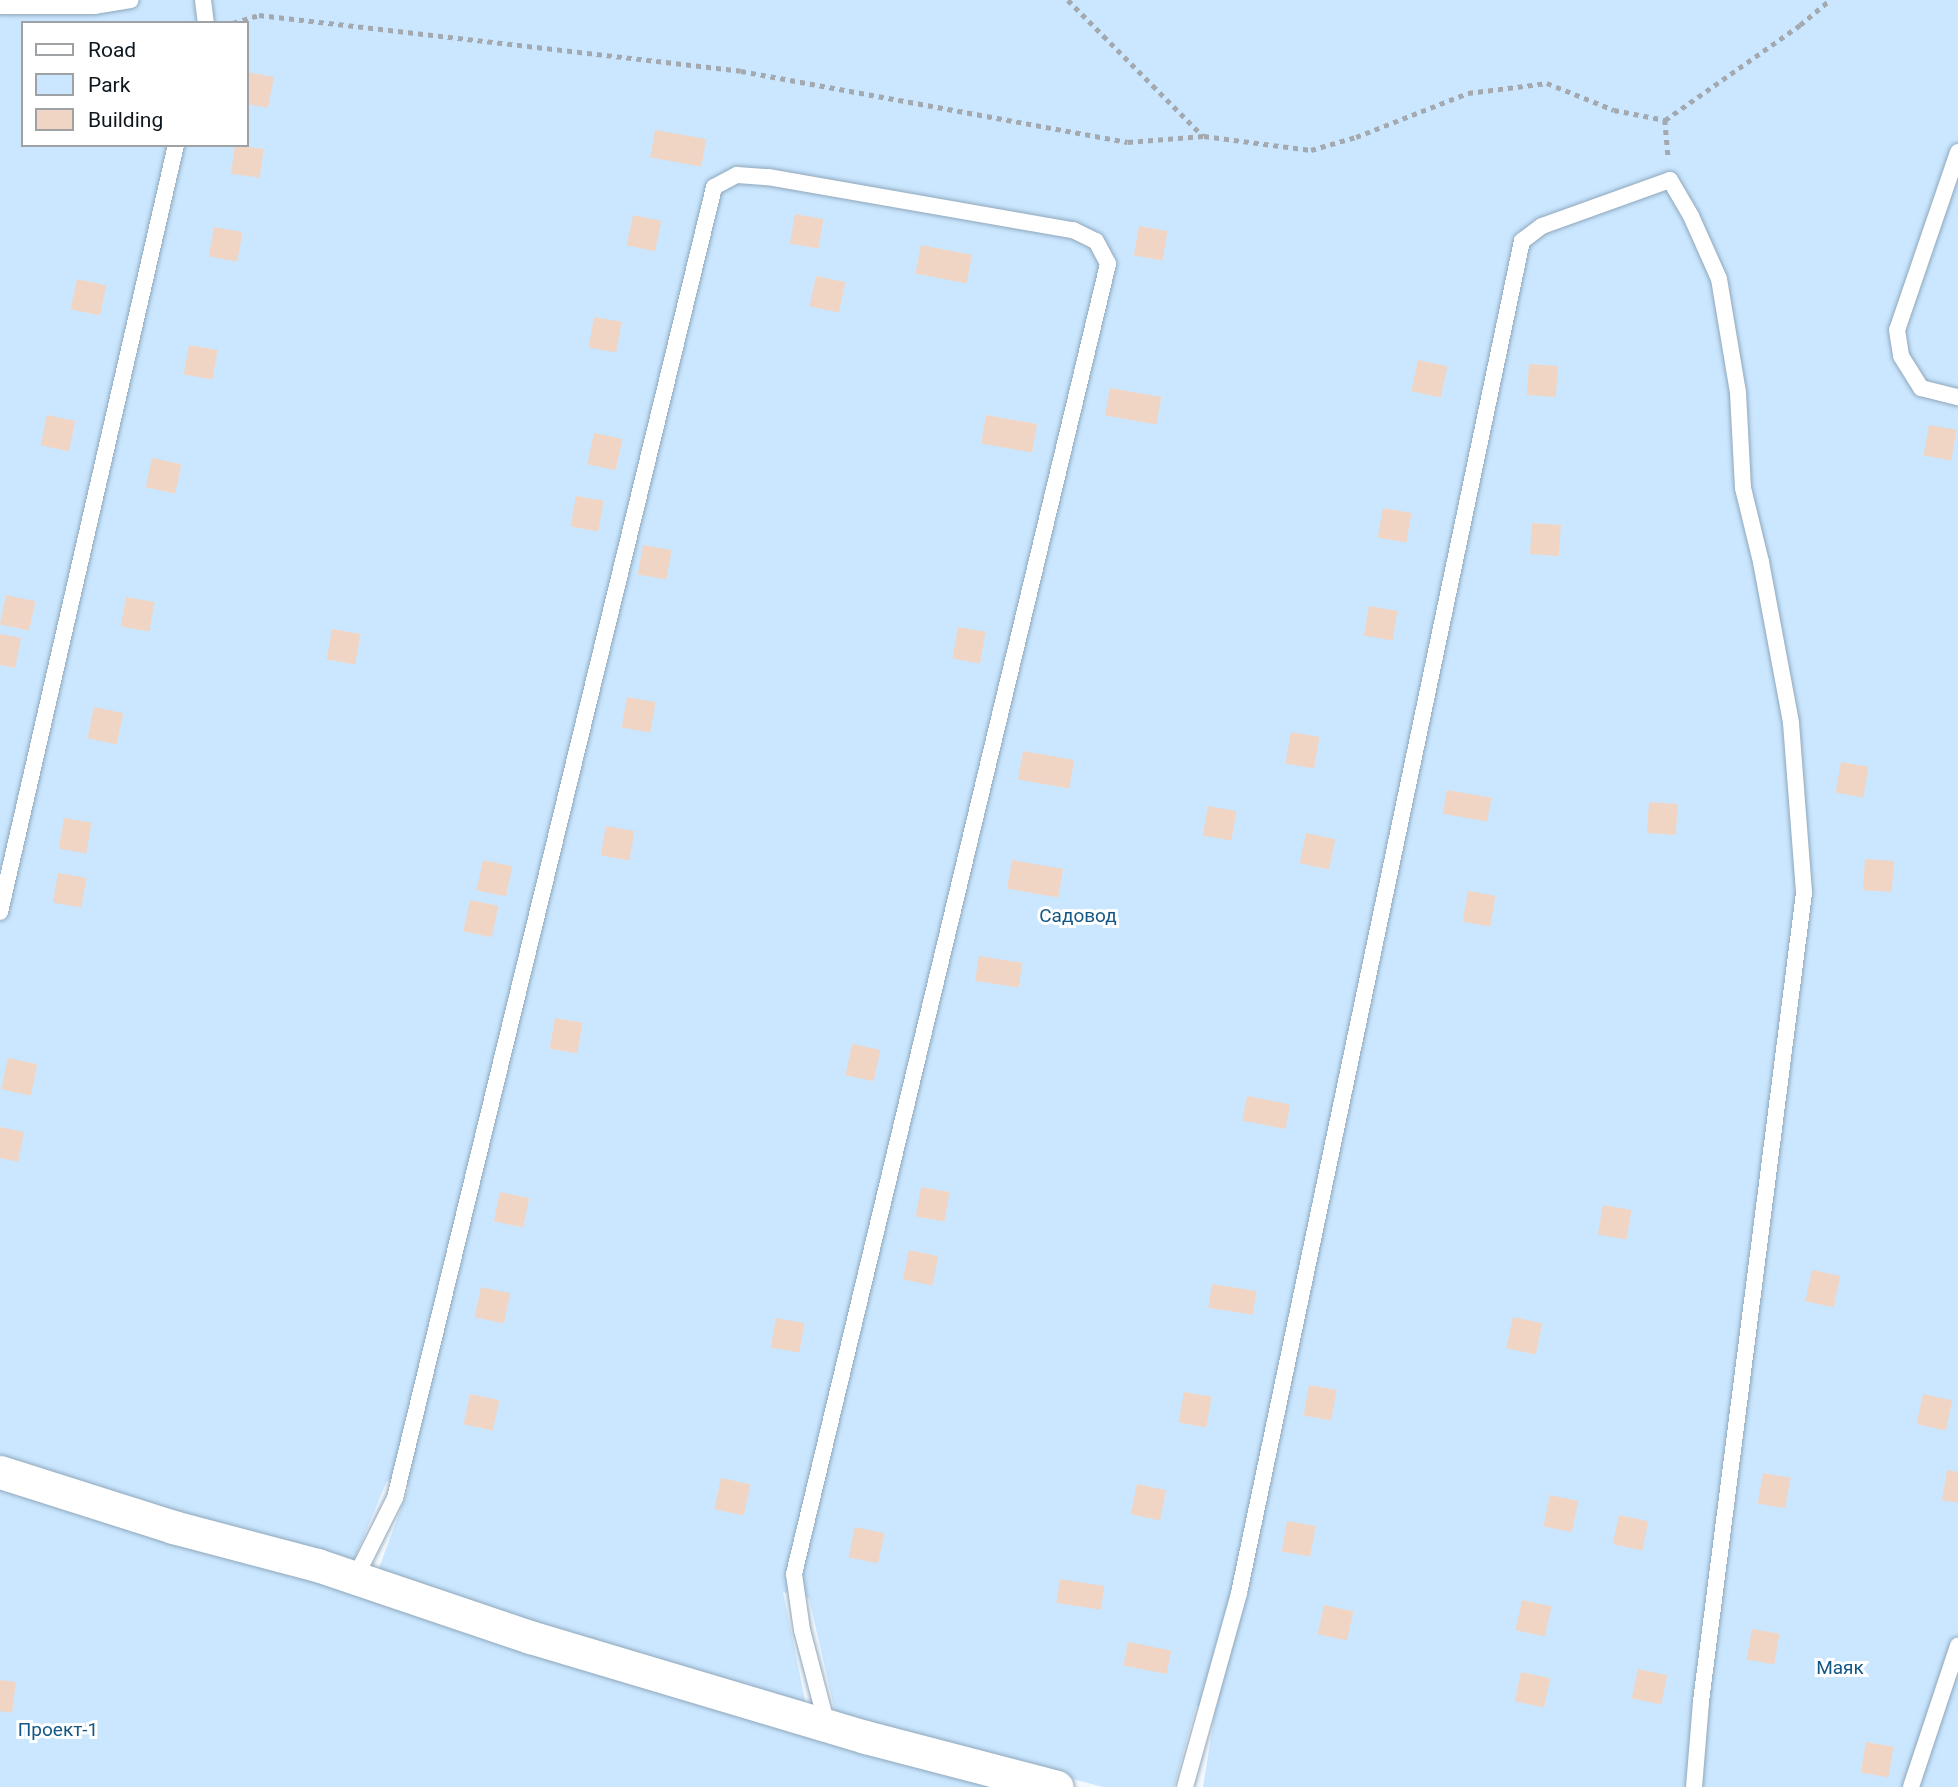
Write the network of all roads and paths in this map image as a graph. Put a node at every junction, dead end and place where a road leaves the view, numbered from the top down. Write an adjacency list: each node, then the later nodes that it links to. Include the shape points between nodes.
1 (131, 0): 5 (lane, via 94,6)
2 (203, 0): 6 (lane)
3 (1068, 0): 9 (path)
4 (1830, 0): 8 (path)
5 (0, 6)
6 (206, 21)
7 (240, 21): 9 (path, via 260,15 741,71 1128,142)
8 (1665, 120): 9 (path, via 1614,110 1547,83 1468,93 1311,150); 12 (path)
9 (1203, 136)
10 (176, 147): 14 (lane)
11 (1958, 152): 13 (lane, via 1897,330 1901,356 1921,388)
12 (1670, 180): 20 (lane, via 1542,226 1522,241 1239,1593); 21 (lane, via 1719,279 1738,393 1743,488 1762,562 1791,723 1804,892 1701,1702)
13 (1958, 397)
14 (0, 912)
15 (0, 1472): 16 (street)
16 (355, 1578): 18 (street, via 505,1629); 18 (lane, via 395,1498 714,187 737,175 768,177 1073,230 1096,241 1108,264 794,1574 802,1630)
17 (1958, 1646): 22 (lane)
18 (827, 1725): 19 (street)
19 (1057, 1787)
20 (1185, 1787)
21 (1695, 1787)
22 (1911, 1787)

